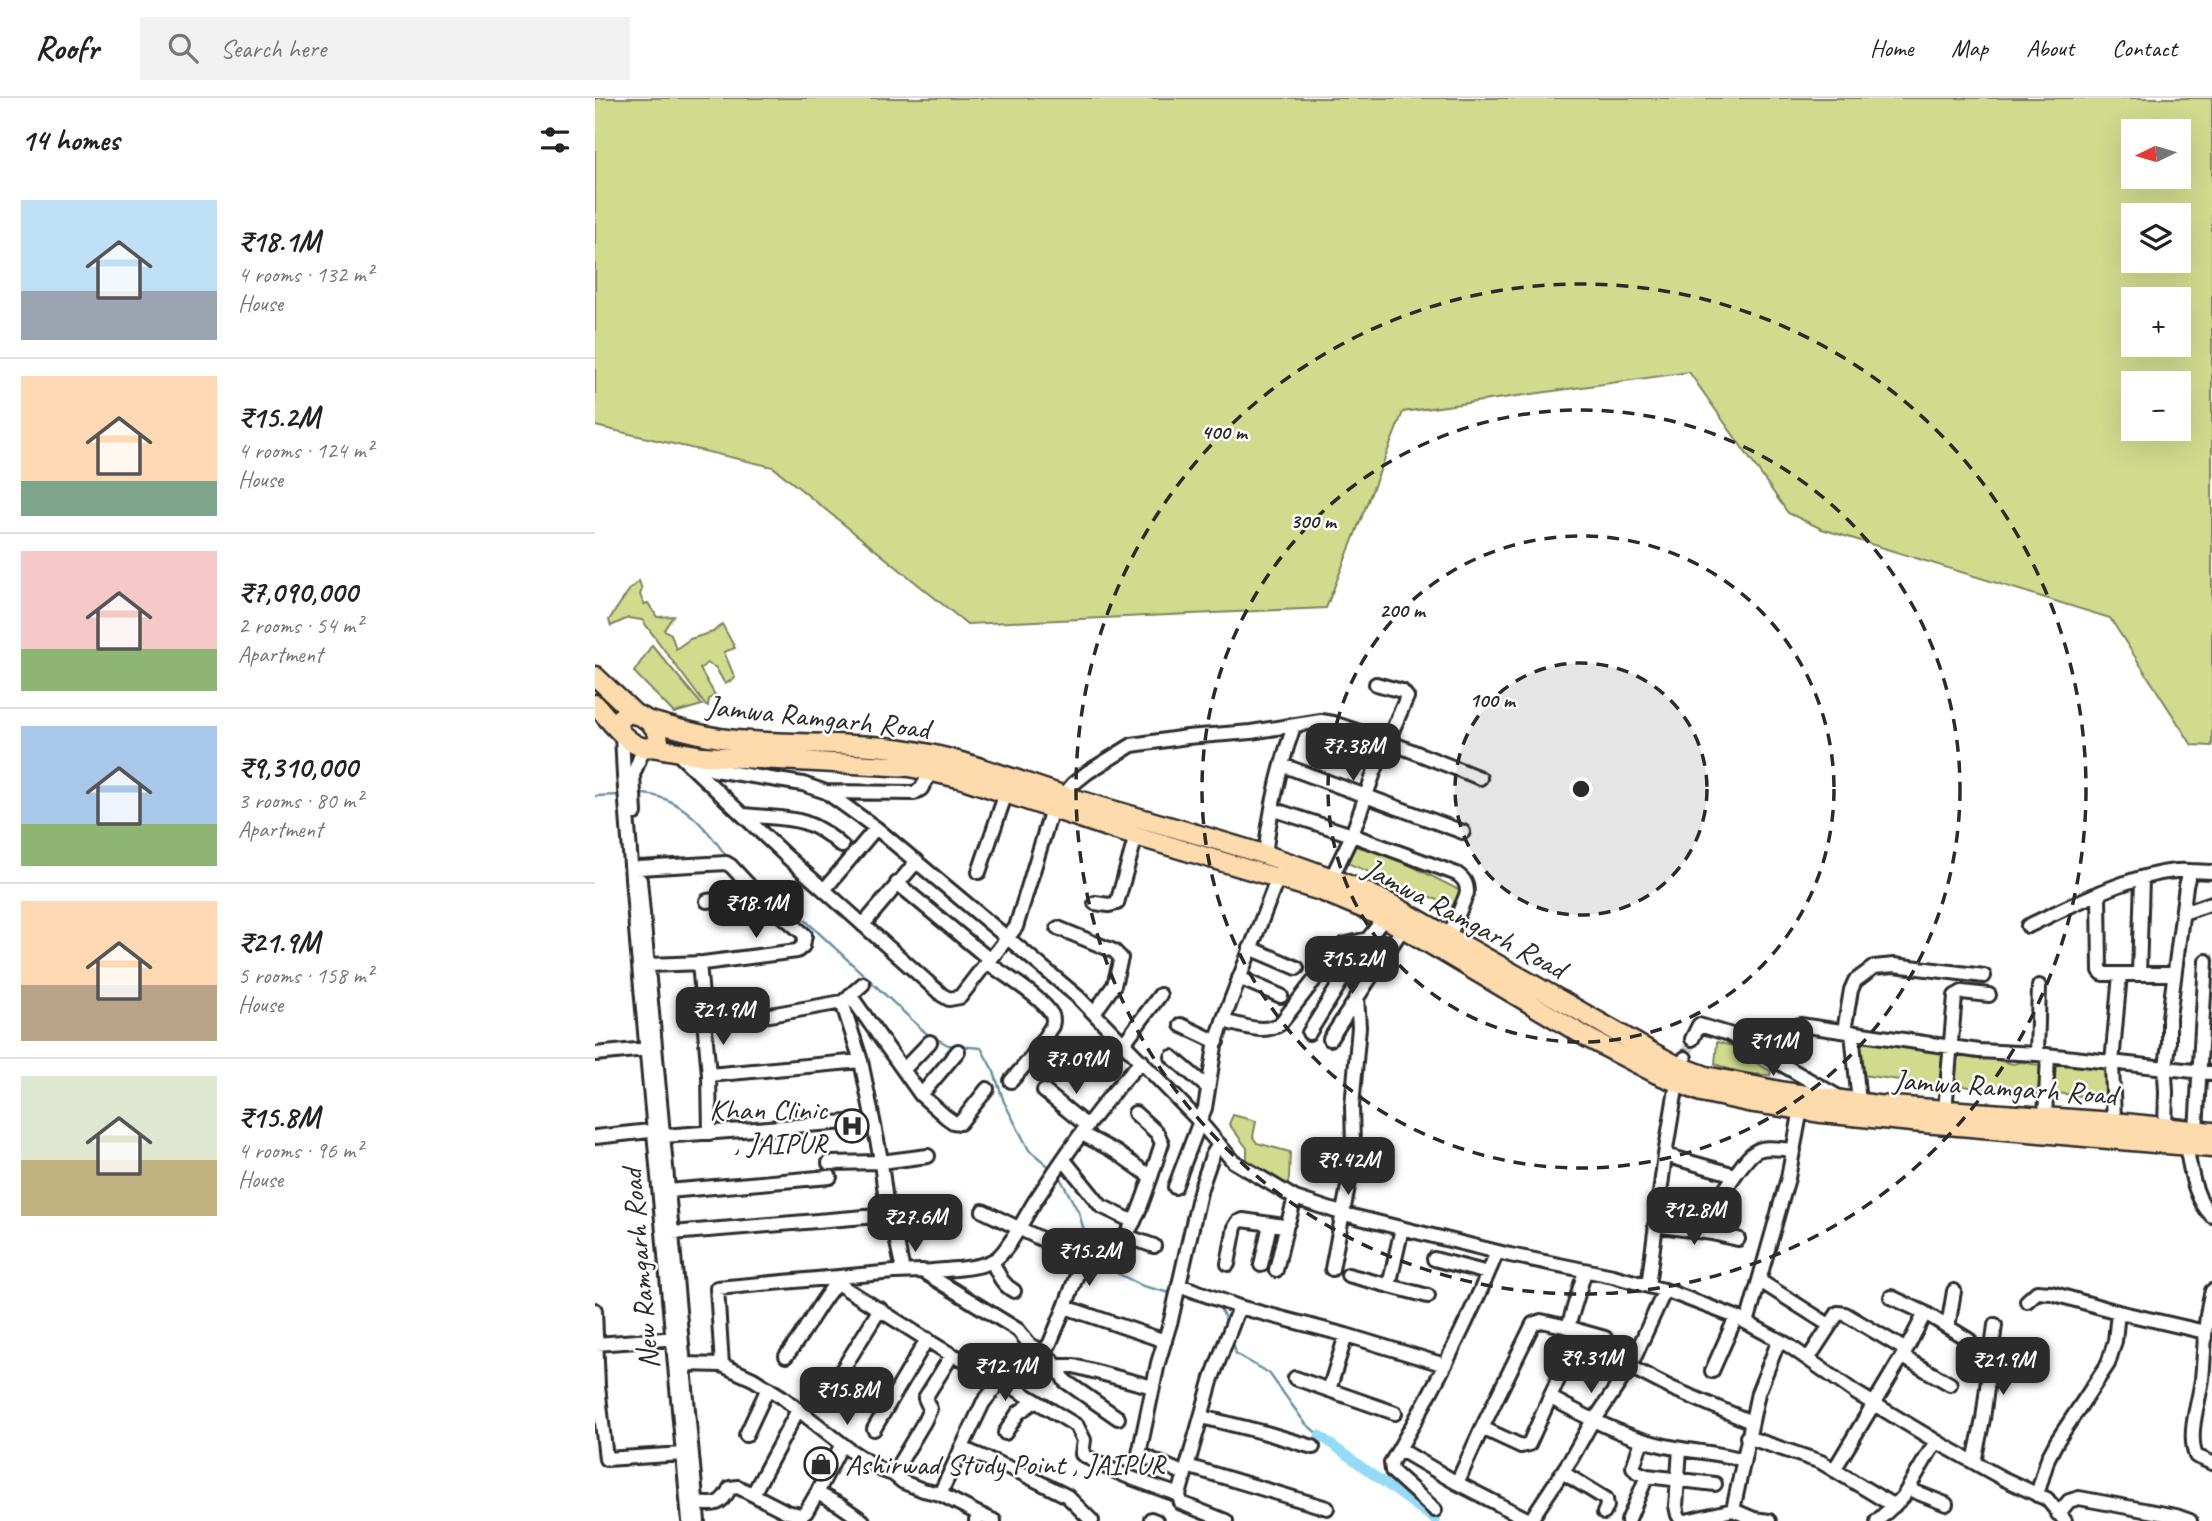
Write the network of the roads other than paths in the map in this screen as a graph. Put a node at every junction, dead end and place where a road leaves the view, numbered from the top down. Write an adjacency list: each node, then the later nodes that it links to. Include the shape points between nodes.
1 (595, 676): 4 (highway, Jamwa Ramgarh Road)
2 (1376, 684): 7 (street, via 1402,691 1407,697)
3 (595, 704): 6 (highway)
4 (642, 718): 6 (highway, via 629,713 620,718); 8 (highway, via 657,732 659,741); 18 (highway, Jamwa Ramgarh Road, via 728,739 903,749 975,766)
5 (1294, 726): 7 (street, via 1333,723); 11 (street); 18 (street, via 1132,745 1088,772)
6 (621, 734): 8 (highway, Jamwa Ramgarh Road); 13 (street)
7 (1389, 742): 14 (street); 17 (street)
8 (648, 747): 9 (highway, Jamwa Ramgarh Road); 13 (street)
9 (674, 751): 10 (highway, Jamwa Ramgarh Road); 21 (street)
10 (693, 754): 12 (highway, Jamwa Ramgarh Road, via 895,765); 15 (street, via 714,770)
11 (1282, 765): 17 (street); 20 (street)
12 (931, 772): 15 (street, via 914,793); 16 (highway, Jamwa Ramgarh Road)
13 (628, 776): 19 (street)
14 (1480, 778)
15 (826, 792): 22 (street)
16 (1006, 793): 18 (highway, Jamwa Ramgarh Road); 32 (street)
17 (1366, 796): 23 (street); 24 (street)
18 (1058, 802): 25 (highway, Jamwa Ramgarh Road); 27 (highway, Jamwa Ramgarh Road); 50 (street, via 1016,927)
19 (630, 805): 29 (street, New Ramgarh Road); 82 (street, New Ramgarh Road)
20 (1272, 809): 24 (street); 27 (street)
21 (744, 815): 26 (street, via 807,822); 37 (street)
22 (876, 828): 28 (street); 37 (street)
23 (1463, 832)
24 (1352, 835): 34 (street); 49 (street, via 1464,879 1465,900)
25 (1136, 836): 30 (highway, Jamwa Ramgarh Road); 41 (street, via 1117,903)
26 (842, 846)
27 (1265, 855): 30 (highway, Jamwa Ramgarh Road)
28 (917, 861): 36 (street); 50 (street)
29 (639, 868): 39 (street, via 726,863); 56 (street, New Ramgarh Road)
30 (1281, 870): 34 (highway, Jamwa Ramgarh Road); 44 (highway, Jamwa Ramgarh Road); 52 (street)
31 (2190, 871): 33 (street); 35 (street); 43 (street)
32 (979, 872)
33 (2212, 872)
34 (1331, 879): 49 (highway, Jamwa Ramgarh Road, via 1379,898)
35 (2142, 879): 38 (street); 59 (street)
36 (897, 883): 45 (street); 53 (street)
37 (824, 890): 45 (street)
38 (2099, 893): 46 (street); 58 (street, via 2098,967 2103,974)
39 (758, 894): 40 (street); 55 (street, via 805,935 803,946 797,951)
40 (707, 901)
41 (1095, 903)
42 (2212, 903): 43 (street)
43 (2183, 913): 60 (street)
44 (1384, 918): 48 (highway, Jamwa Ramgarh Road); 51 (street)
45 (863, 925): 53 (street, via 949,999 960,997)
46 (2028, 926)
47 (1058, 928): 70 (street, via 1121,958 1114,985)
48 (1403, 928): 68 (street); 93 (highway, Jamwa Ramgarh Road, via 1588,1038)
49 (1449, 937): 93 (highway, Jamwa Ramgarh Road)
50 (1007, 939): 53 (street); 70 (street)
51 (1362, 942): 72 (street, via 1343,945 1270,1030); 75 (street)
52 (1250, 948): 57 (street); 62 (street)
53 (988, 961): 96 (street, via 1039,1001 1053,1020)
54 (2206, 961): 94 (street)
55 (699, 963): 56 (street); 71 (street)
56 (648, 965): 111 (street, New Ramgarh Road)
57 (1297, 968)
58 (2119, 974): 59 (street); 90 (street)
59 (2139, 974): 60 (street)
60 (2173, 974): 91 (street)
61 (1984, 976): 74 (street, via 1894,965 1874,967 1850,990)
62 (1238, 978): 67 (street); 72 (street)
63 (863, 984): 69 (street)
64 (2039, 986): 86 (street)
65 (1160, 995): 80 (street)
66 (1989, 995): 81 (street, via 1962,992 1955,996)
67 (1281, 996)
68 (1357, 997): 76 (street); 122 (street)
69 (846, 999): 71 (street, via 770,1015); 89 (street); 92 (street)
70 (1094, 1013): 80 (street)
71 (704, 1020): 95 (street)
72 (1223, 1021): 79 (street)
73 (1181, 1025): 79 (street)
74 (1848, 1031): 81 (street); 83 (street, via 1790,1027); 101 (street)
75 (1309, 1033)
76 (1330, 1039)
77 (1692, 1039): 83 (street, via 1699,1025)
78 (930, 1042): 92 (street)
79 (1216, 1042): 98 (street)
80 (1124, 1043): 88 (street)
81 (1950, 1047): 86 (street); 103 (street)
82 (646, 1049): 85 (street); 111 (street, New Ramgarh Road)
83 (1758, 1050): 101 (street)
84 (958, 1051): 100 (street)
85 (595, 1054)
86 (2042, 1055): 90 (street); 105 (street)
87 (1172, 1057): 98 (street)
88 (1142, 1060): 107 (street); 110 (street)
89 (861, 1061): 95 (street); 106 (street)
90 (2112, 1062): 91 (street); 108 (street)
91 (2165, 1067): 94 (street); 109 (street)
92 (904, 1069): 100 (street)
93 (1681, 1069): 101 (highway, Jamwa Ramgarh Road, via 1732,1083); 102 (highway, Jamwa Ramgarh Road, via 1719,1096); 118 (street)
94 (2205, 1073): 113 (street)
95 (709, 1075): 112 (street)
96 (1011, 1081)
97 (987, 1088): 100 (street, via 957,1124)
98 (1208, 1088): 107 (street)
99 (1044, 1091): 110 (street)
100 (921, 1095)
101 (1852, 1102): 103 (highway, Jamwa Ramgarh Road)
102 (1801, 1110): 113 (highway, Jamwa Ramgarh Road, via 1912,1122); 117 (street)
103 (1945, 1111): 105 (highway, Jamwa Ramgarh Road)
104 (1135, 1113): 125 (street, via 1162,1143)
105 (2045, 1117): 108 (highway, Jamwa Ramgarh Road)
106 (873, 1121): 112 (street); 120 (street)
107 (1199, 1121): 115 (street); 126 (street)
108 (2114, 1122): 109 (highway, Jamwa Ramgarh Road)
109 (2165, 1128): 113 (highway, Jamwa Ramgarh Road)
110 (1084, 1130): 121 (street); 125 (street)
111 (660, 1132): 112 (street); 114 (street); 127 (street, New Ramgarh Road); 183 (street, New Ramgarh Road)
112 (710, 1133)
113 (2198, 1136): 116 (highway, Jamwa Ramgarh Road); 133 (street, via 2195,1189)
114 (595, 1137)
115 (1219, 1144): 128 (street, via 1233,1161); 162 (street, via 1201,1188)
116 (2212, 1148)
117 (1794, 1150): 124 (street, via 1757,1149); 159 (street)
118 (1665, 1155): 124 (street); 137 (street)
119 (928, 1156): 120 (street)
120 (881, 1162): 127 (street); 132 (street)
121 (1062, 1162): 134 (street, via 1101,1206); 139 (street)
122 (1351, 1167): 123 (street); 131 (street)
123 (1380, 1170)
124 (1735, 1175): 140 (street)
125 (1151, 1177): 134 (street)
126 (1175, 1186)
127 (668, 1191): 141 (street, New Ramgarh Road)
128 (1295, 1198): 131 (street); 136 (street)
129 (982, 1211): 139 (street)
130 (955, 1213): 132 (street)
131 (1344, 1214): 138 (street); 151 (street)
132 (890, 1216): 141 (street); 154 (street)
133 (2212, 1216)
134 (1134, 1222): 142 (street)
135 (1270, 1224): 136 (street); 149 (street, via 1238,1222); 150 (street)
136 (1287, 1224): 152 (street)
137 (1655, 1226): 140 (street); 161 (street)
138 (1402, 1228): 146 (street); 160 (street)
139 (1018, 1229): 145 (street); 148 (street)
140 (1697, 1230): 143 (street)
141 (672, 1233): 183 (street, New Ramgarh Road)
142 (1126, 1236): 144 (street); 170 (street, via 1088,1257)
143 (1738, 1239)
144 (1154, 1246)
145 (1060, 1248)
146 (1497, 1252): 153 (street); 156 (street)
147 (1434, 1259): 156 (street)
148 (992, 1261): 155 (street); 164 (street, via 1006,1287)
149 (1228, 1264)
150 (1261, 1265)
151 (1332, 1269)
152 (1276, 1270)
153 (1585, 1270): 161 (street); 181 (street)
154 (903, 1271): 155 (street); 158 (street)
155 (925, 1272): 190 (street, via 1018,1330 1030,1345)
156 (1488, 1273): 196 (street)
157 (1348, 1275): 160 (street)
158 (835, 1280): 172 (street); 193 (street); 197 (street, via 716,1288)
159 (1760, 1281): 176 (street); 177 (street)
160 (1389, 1286): 167 (street)
161 (1648, 1286): 163 (street)
162 (1178, 1290): 171 (street); 188 (street)
163 (1665, 1290): 176 (street); 199 (street)
164 (1014, 1291)
165 (1954, 1291): 179 (street)
166 (2212, 1291): 180 (street)
167 (1428, 1296)
168 (1891, 1297): 175 (street)
169 (2027, 1301): 174 (street, via 2037,1292 2051,1293)
170 (1065, 1307): 188 (street); 190 (street)
171 (1238, 1307): 182 (street); 213 (street)
172 (880, 1309): 185 (street); 206 (street)
173 (595, 1310): 189 (street)
174 (2118, 1312): 180 (street); 247 (street, via 2108,1364 2056,1441)
175 (1925, 1313): 179 (street); 191 (street)
176 (1741, 1320): 186 (street); 200 (street)
177 (1829, 1325): 191 (street, via 1836,1315 1845,1314); 194 (street)
178 (1996, 1325): 232 (street)
179 (1948, 1327): 187 (street)
180 (2207, 1327): 233 (street, via 2192,1441 2196,1456)
181 (1574, 1329): 184 (street); 208 (street); 217 (street, via 1541,1321 1533,1324)
182 (1346, 1335): 196 (street); 207 (street)
183 (677, 1338): 189 (street); 195 (street, New Ramgarh Road); 229 (street, New Ramgarh Road)
184 (1605, 1338)
185 (927, 1339): 192 (street); 218 (street)
186 (1779, 1340): 194 (street); 216 (street)
187 (1969, 1340)
188 (1165, 1341): 204 (street)
189 (596, 1344): 230 (street)
190 (1044, 1352): 198 (street)
191 (1904, 1354): 203 (street); 210 (street)
192 (952, 1355): 202 (street, via 986,1367); 237 (street, via 925,1398 930,1409 925,1422)
193 (786, 1356)
194 (1808, 1359): 210 (street)
195 (684, 1364): 197 (street); 248 (street, New Ramgarh Road)
196 (1445, 1364): 227 (street)
197 (722, 1365): 205 (street)
198 (1057, 1366): 204 (street, via 1075,1366); 214 (street, via 1065,1381)
199 (1630, 1367): 215 (street); 216 (street)
200 (1712, 1371)
201 (1295, 1378): 207 (street)
202 (1001, 1380): 209 (street); 226 (street, via 982,1403)
203 (1950, 1384)
204 (1153, 1387): 234 (street, via 1139,1454)
205 (768, 1388): 211 (street); 220 (street)
206 (831, 1388)
207 (1329, 1390): 212 (street)
208 (1551, 1398): 215 (street); 217 (street, via 1526,1446)
209 (1035, 1401): 219 (street, via 1018,1413); 246 (street, via 1077,1426 1084,1440 1082,1454 1128,1479)
210 (1873, 1403): 223 (street); 235 (street)
211 (798, 1410): 224 (street); 244 (street)
212 (1395, 1413)
213 (1202, 1417): 225 (street); 234 (street)
214 (1118, 1418)
215 (1593, 1420): 222 (street); 236 (street)
216 (1751, 1422): 221 (street)
217 (1482, 1428): 240 (street)
218 (874, 1429)
219 (1005, 1433)
220 (746, 1435)
221 (1747, 1437): 231 (street); 235 (street)
222 (1642, 1440): 228 (street); 238 (street, via 1633,1467)
223 (1936, 1441): 232 (street); 242 (street)
224 (842, 1444): 237 (street); 243 (street)
225 (1313, 1447)
226 (961, 1448): 245 (street); 263 (street, via 1067,1496)
227 (1399, 1448): 240 (street); 252 (street, via 1392,1471)
228 (1680, 1449): 231 (street); 239 (street)
229 (683, 1454): 230 (street); 259 (street, New Ramgarh Road)
230 (601, 1459)
231 (1743, 1460): 253 (street)
232 (1974, 1462): 247 (street)
233 (2212, 1463)
234 (1186, 1470): 246 (street); 251 (street)
235 (1834, 1470): 250 (street)
236 (1562, 1472): 254 (street, via 1603,1496 1608,1502); 265 (street)
237 (894, 1474): 245 (street, via 903,1482)
238 (1647, 1476): 239 (street); 266 (street)
239 (1679, 1480): 241 (street); 267 (street, via 1676,1506)
240 (1457, 1483): 265 (street)
241 (1715, 1484)
242 (1908, 1489): 249 (street); 250 (street)
243 (817, 1493): 255 (street, via 806,1512); 261 (street)
244 (753, 1494): 248 (street, via 735,1487 718,1503); 255 (street)
245 (940, 1494): 258 (street)
246 (1179, 1495): 256 (street, via 1181,1503)
247 (2037, 1495): 257 (street, via 2047,1499)
248 (696, 1503): 260 (street, New Ramgarh Road)
249 (1946, 1504)
250 (1893, 1506): 269 (street)
251 (1327, 1508)
252 (1435, 1510)
253 (1733, 1510): 267 (street); 268 (street)
254 (1604, 1513)
255 (794, 1517)
256 (1202, 1517): 264 (street)
257 (2061, 1517): 270 (street, via 2070,1501 2079,1498)
258 (977, 1518): 262 (street)
259 (689, 1521)
260 (698, 1521)
261 (864, 1521)
262 (994, 1521)
263 (1092, 1521)
264 (1226, 1521)
265 (1530, 1521)
266 (1628, 1521)
267 (1684, 1521)
268 (1769, 1521)
269 (1877, 1521)
270 (2190, 1521)

